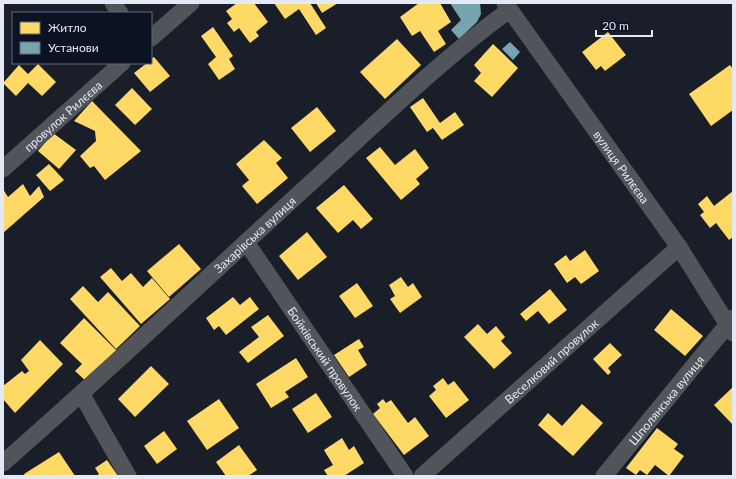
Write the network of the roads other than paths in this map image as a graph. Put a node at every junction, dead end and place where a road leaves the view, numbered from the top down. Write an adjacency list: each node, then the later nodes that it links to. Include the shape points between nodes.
1 (113, 3): 4 (street)
2 (191, 3): 5 (street)
3 (507, 6): 8 (street, Захарівська вулиця, via 489,25 415,88); 9 (street, вулиця Рилєєва)
4 (119, 12)
5 (152, 37)
6 (121, 64): 7 (street, провулок Рилєєва)
7 (3, 169)
8 (246, 242): 11 (street, Захарівська вулиця); 14 (street, Бойківський провулок)
9 (679, 247): 10 (street, вулиця Рилєєва); 15 (street, Веселковий провулок)
10 (732, 326): 16 (street, Шполянська вулиця)
11 (82, 394): 12 (street, Захарівська вулиця); 13 (street)
12 (3, 463)
13 (128, 476)
14 (405, 476)
15 (422, 476)
16 (604, 476)

